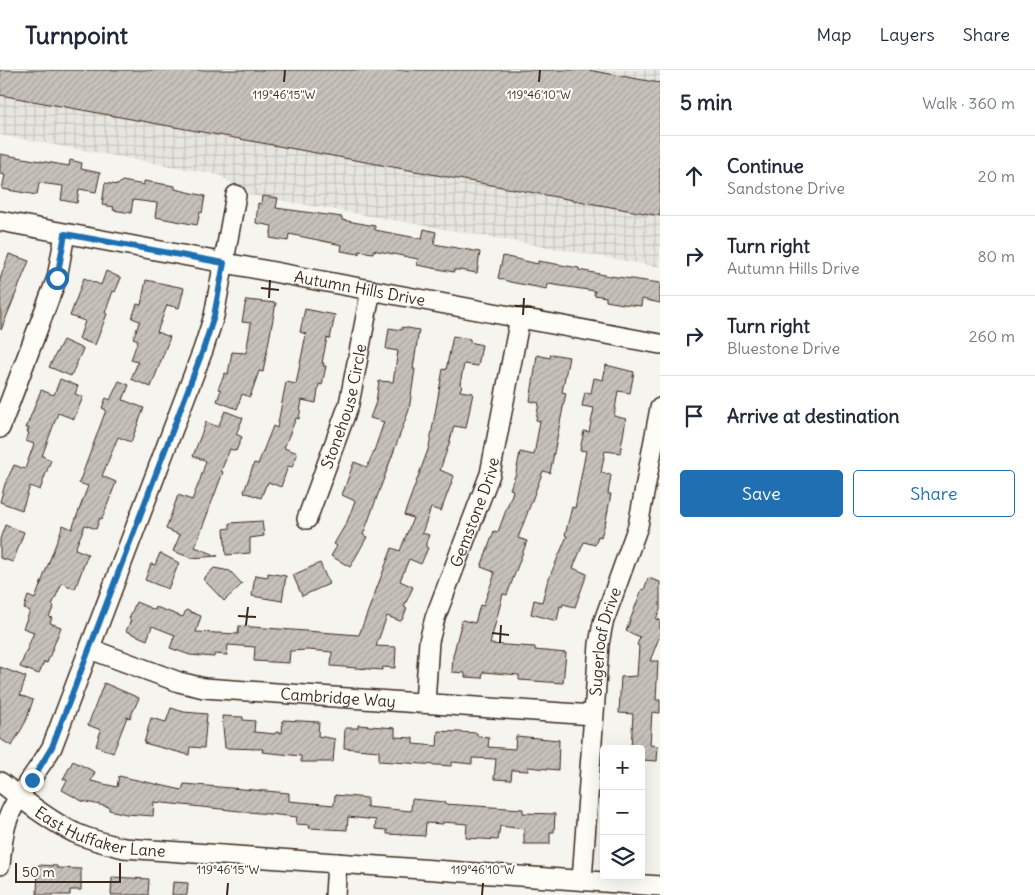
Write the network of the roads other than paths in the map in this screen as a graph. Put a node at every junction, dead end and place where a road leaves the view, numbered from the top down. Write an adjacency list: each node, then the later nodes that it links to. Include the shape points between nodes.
1 (236, 195): 4 (street)
2 (0, 222): 3 (street, Autumn Hills Drive)
3 (65, 234): 4 (street, Autumn Hills Drive); 9 (street, via 57,278)
4 (224, 263): 5 (street, Autumn Hills Drive); 11 (street, via 214,316 203,350)
5 (371, 290): 6 (street, Autumn Hills Drive); 10 (street, Stonehouse Circle, via 349,404)
6 (520, 318): 7 (street, Autumn Hills Drive); 12 (street, Gemstone Drive, via 490,474 431,634)
7 (660, 344)
8 (660, 408): 13 (street, Sugerloaf Drive, via 638,526 603,623)
9 (0, 428)
10 (307, 519)
11 (90, 649): 12 (street, Cambridge Way, via 204,688); 15 (street, via 52,747)
12 (425, 704): 13 (street, Cambridge Way)
13 (593, 716): 18 (street, Sugerloaf Drive)
14 (0, 782): 15 (street, East Huffaker Lane)
15 (19, 796): 16 (street, East Huffaker Lane, via 76,833 124,848); 17 (street, via 4,829)
16 (337, 863): 18 (street, East Huffaker Lane); 20 (street)
17 (0, 865)
18 (582, 880): 19 (street, East Huffaker Lane)
19 (660, 886)
20 (335, 895)

